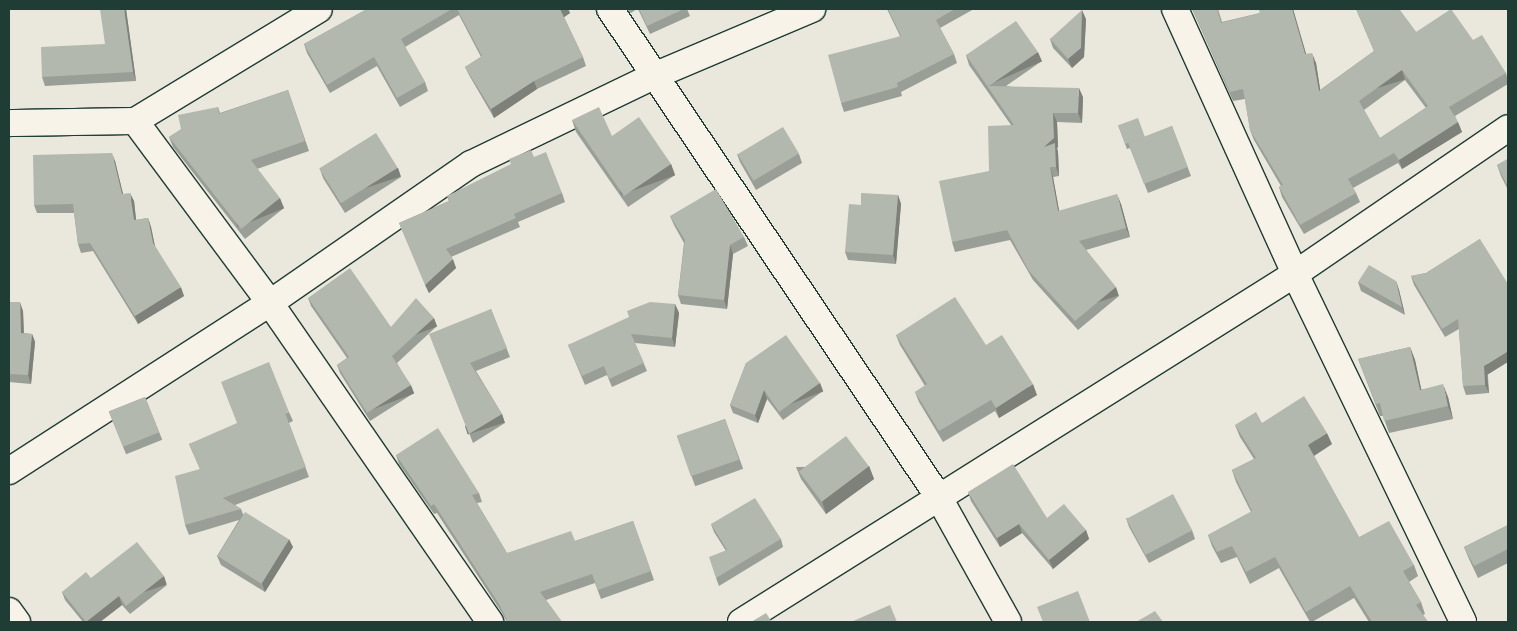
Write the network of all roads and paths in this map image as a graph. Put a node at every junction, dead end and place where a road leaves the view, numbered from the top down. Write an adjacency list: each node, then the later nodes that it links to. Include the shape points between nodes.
1 (319, 9): 6 (street)
2 (610, 9): 5 (street)
3 (812, 9): 5 (street)
4 (1176, 9): 9 (street)
5 (654, 76): 10 (street, via 471,164); 12 (street)
6 (135, 122): 7 (street); 10 (street)
7 (9, 123)
8 (1508, 128): 9 (street)
9 (1295, 274): 12 (street); 18 (street)
10 (270, 303): 11 (street); 15 (street)
11 (9, 471)
12 (938, 496): 16 (street); 17 (street)
13 (9, 611): 14 (street)
14 (16, 622)
15 (490, 622)
16 (741, 622)
17 (1008, 622)
18 (1463, 622)

